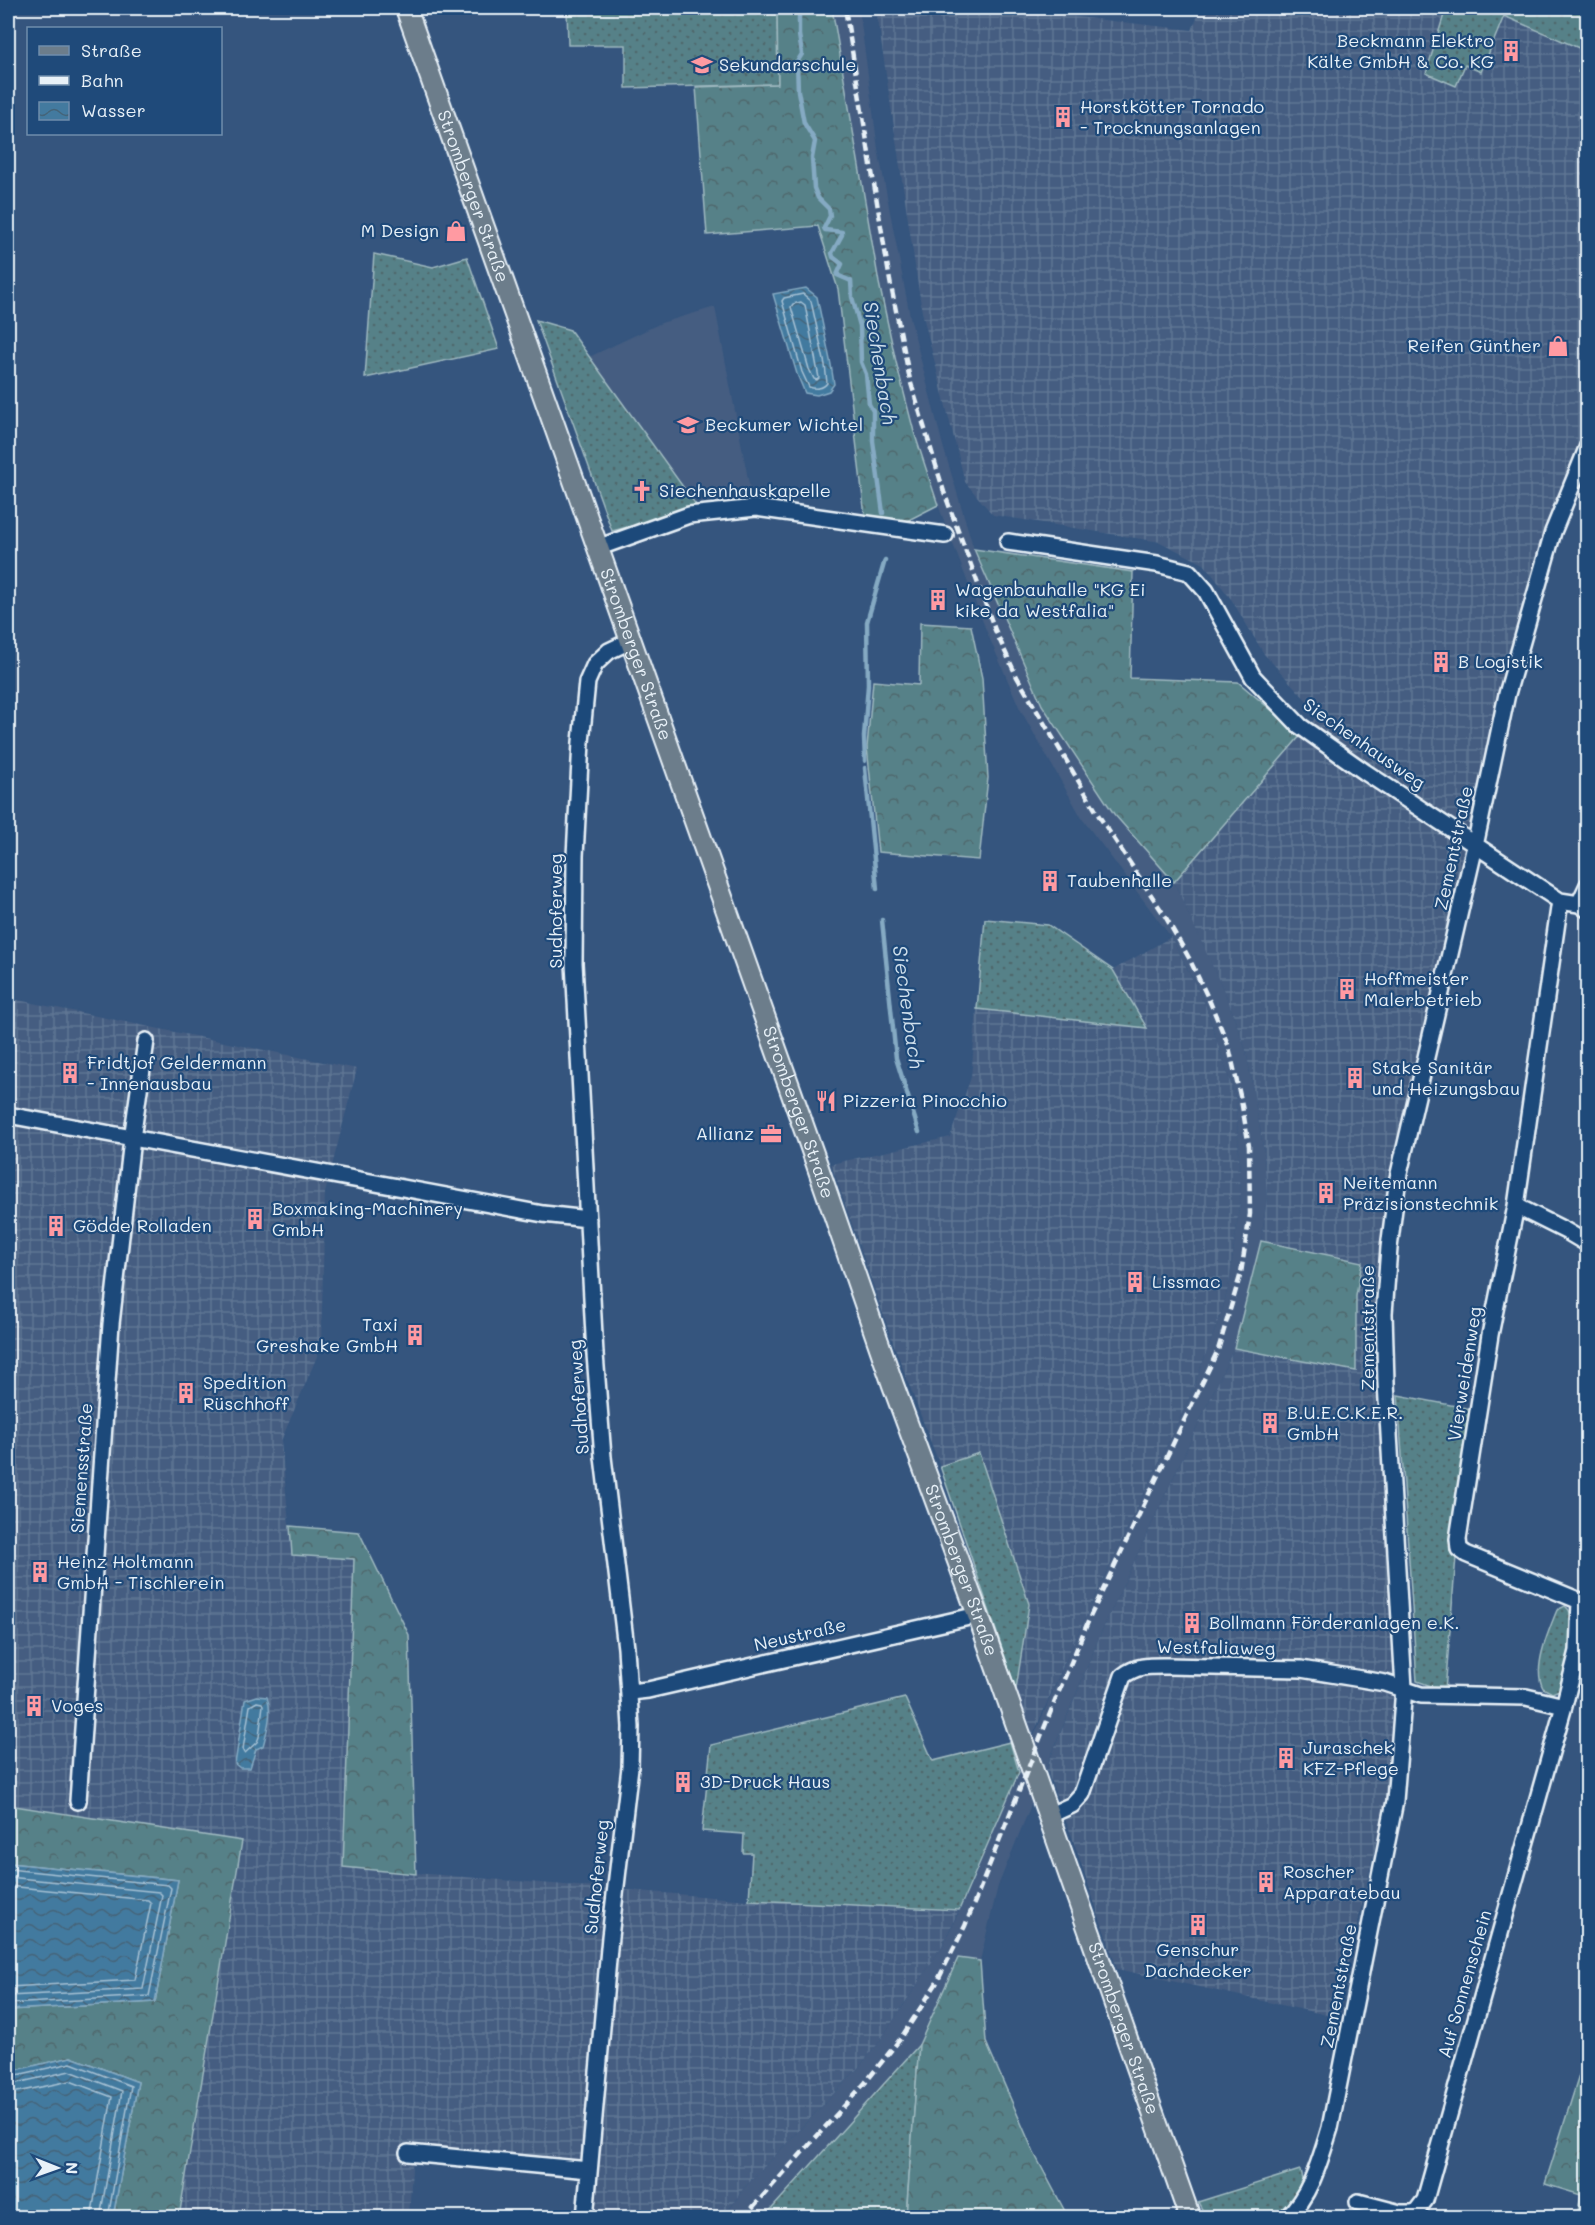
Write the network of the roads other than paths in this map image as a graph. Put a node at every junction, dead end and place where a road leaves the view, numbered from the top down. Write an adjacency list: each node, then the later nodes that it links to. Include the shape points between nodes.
1 (406, 8): 5 (main road, Stromberger Straße)
2 (1587, 446): 7 (street, Zementstraße, via 1553,532 1507,694)
3 (945, 535): 5 (street, via 756,508 689,515)
4 (1008, 542): 7 (street, Siechenhausweg, via 1189,572 1206,591 1253,677 1300,726)
5 (597, 548): 6 (main road, Stromberger Straße)
6 (630, 641): 15 (street, Sudhoferweg, via 609,651 595,664 587,682 580,742 574,963); 19 (main road, Stromberger Straße)
7 (1475, 846): 9 (street, Siechenhausweg); 20 (street, Zementstraße, via 1398,1178 1389,1248 1384,1313 1386,1383)
8 (1587, 885): 10 (street)
9 (1560, 901): 10 (street); 14 (street, Vierweidenweg)
10 (1583, 907)
11 (146, 1041): 13 (street, Siemensstraße)
12 (8, 1114): 13 (street)
13 (132, 1139): 15 (street); 23 (street, Siemensstraße, via 111,1333)
14 (1516, 1206): 16 (street); 17 (street, Vierweidenweg, via 1490,1335)
15 (588, 1219): 21 (street, Sudhoferweg, via 603,1458)
16 (1587, 1244)
17 (1459, 1549): 18 (street, Auf Sonnenschein)
18 (1584, 1601): 22 (street, Auf Sonnenschein, via 1578,1651)
19 (978, 1615): 21 (street, Neustraße); 24 (main road, Stromberger Straße)
20 (1404, 1688): 22 (street, via 1421,1695 1526,1697); 24 (street, Westfaliaweg, via 1301,1669 1132,1669 1123,1676 1082,1794 1072,1805); 30 (street, Zementstraße, via 1395,1801 1330,2128 1299,2206)
21 (630, 1692): 26 (street, Sudhoferweg, via 630,1767)
22 (1564, 1706): 27 (street, Auf Sonnenschein, via 1425,2200 1415,2213)
23 (78, 1801)
24 (1048, 1816): 29 (main road, Stromberger Straße)
25 (408, 2153): 26 (street)
26 (589, 2170): 28 (street, Sudhoferweg)
27 (1358, 2202)
28 (585, 2217)
29 (1190, 2217)
30 (1286, 2217)

